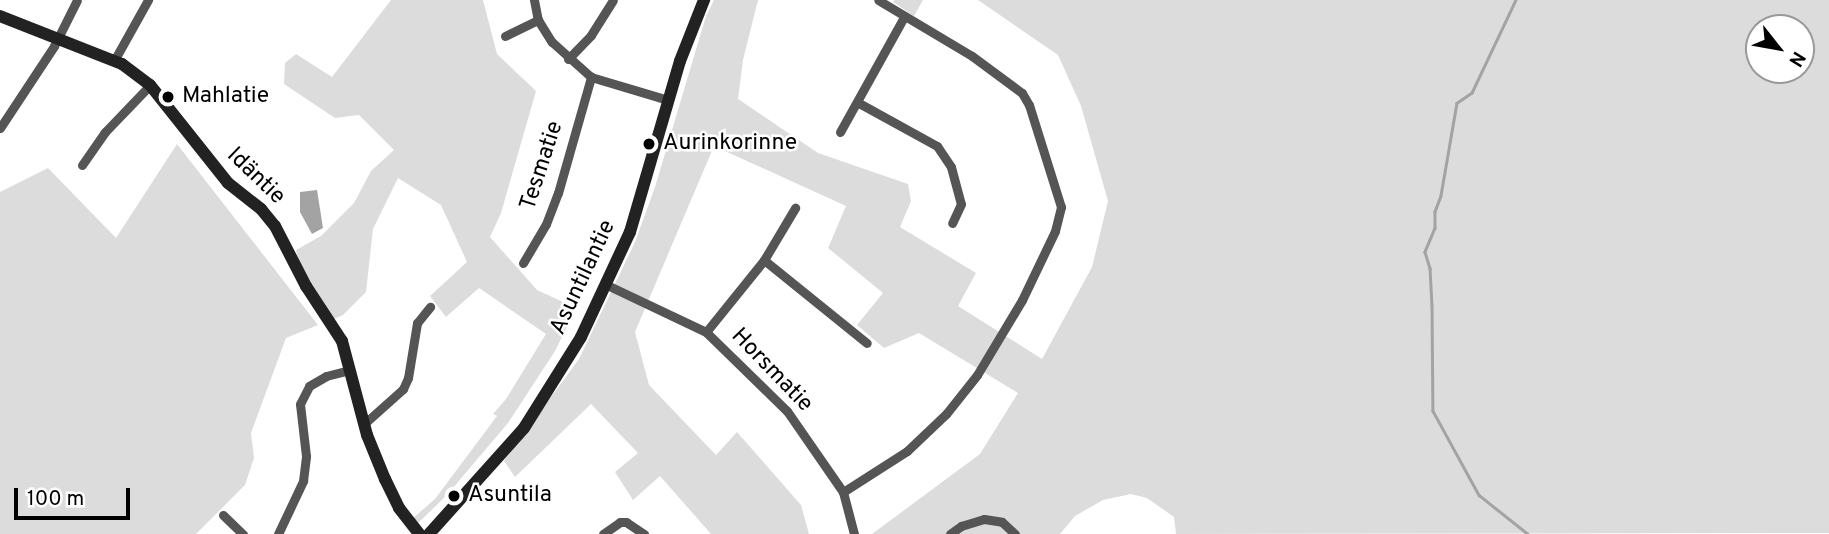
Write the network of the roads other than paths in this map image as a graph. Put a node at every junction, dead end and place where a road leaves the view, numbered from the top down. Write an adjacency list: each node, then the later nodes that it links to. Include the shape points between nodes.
1 (77, 0): 11 (street)
2 (148, 0): 13 (street)
3 (534, 0): 9 (street)
4 (613, 0): 12 (street, via 591,35)
5 (705, 0): 16 (street, Asuntilantie)
6 (878, 0): 8 (street)
7 (0, 16): 11 (street, Idäntie)
8 (904, 17): 17 (street); 31 (street, via 972,56 1022,93 1061,207 1055,231 1021,300 977,375 946,414 907,451)
9 (538, 20): 10 (street); 12 (street)
10 (505, 36)
11 (58, 38): 13 (street, Idäntie); 18 (street)
12 (568, 58): 14 (street)
13 (115, 59): 15 (street, Idäntie)
14 (591, 77): 16 (street); 24 (street, Tesmatie, via 558,193)
15 (150, 85): 20 (street); 29 (street, Idäntie, via 228,183 275,226 342,341)
16 (668, 100): 25 (street, Asuntilantie, via 639,206)
17 (857, 102): 19 (street); 22 (street, via 937,146 951,167 961,204)
18 (0, 128)
19 (840, 132)
20 (82, 164)
21 (795, 208): 23 (street)
22 (952, 223)
23 (764, 260): 27 (street); 28 (street)
24 (523, 262)
25 (607, 285): 27 (street, Horsmatie); 36 (street, Asuntilantie, via 556,380 524,428)
26 (430, 307): 30 (street, via 418,323 408,379)
27 (706, 332): 31 (street, Horsmatie, via 787,411)
28 (867, 343)
29 (350, 370): 30 (street, Idäntie); 34 (street, via 309,386 300,404 306,456 303,481)
30 (365, 423): 35 (street, Idäntie, via 399,508)
31 (843, 492): 39 (street, Horsmatie)
32 (223, 515): 33 (street)
33 (243, 534)
34 (278, 534)
35 (419, 534)
36 (429, 534)
37 (603, 534): 38 (street, via 626,522)
38 (645, 534)
39 (854, 534)
40 (950, 534): 41 (street, via 984,519 1002,522)
41 (1015, 534)

